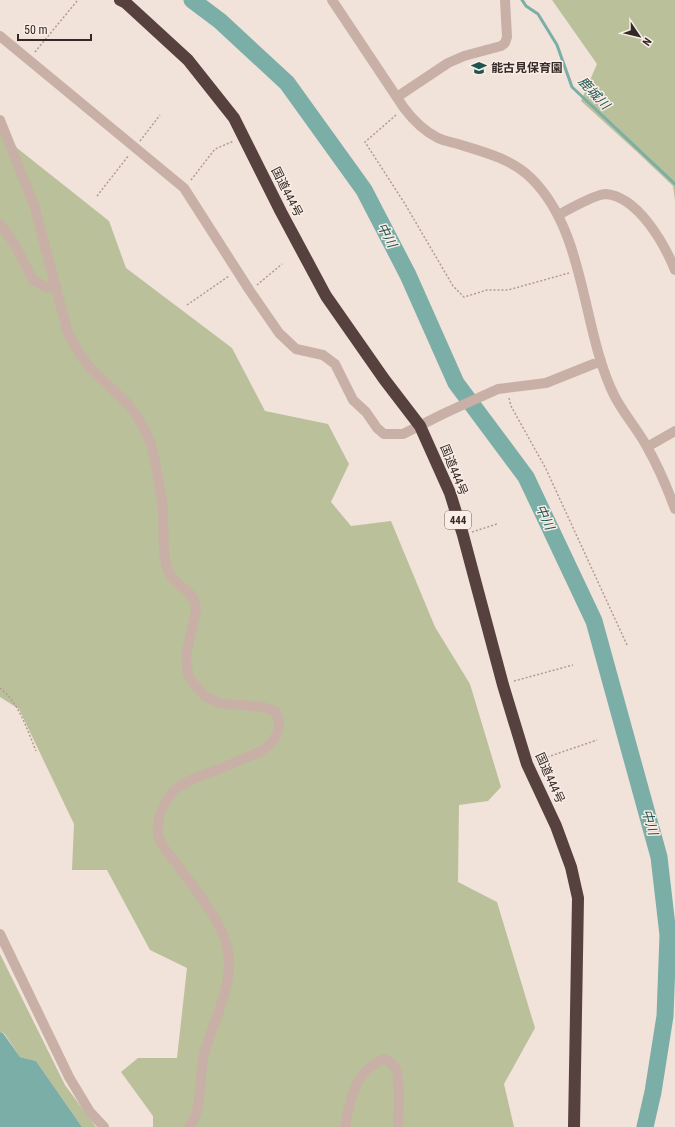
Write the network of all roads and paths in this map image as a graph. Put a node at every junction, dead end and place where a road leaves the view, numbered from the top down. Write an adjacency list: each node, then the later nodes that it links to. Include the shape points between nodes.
1 (120, 0): 10 (highway, 国道444号 / 444, via 188,60 234,118)
2 (332, 0): 7 (street)
3 (505, 0): 7 (street, via 505,43 448,63)
4 (77, 1): 6 (path)
5 (0, 36): 6 (street)
6 (28, 59): 11 (street)
7 (397, 97): 8 (street)
8 (404, 108): 12 (street, via 416,123 438,138 484,152 518,167 546,193); 17 (path, via 365,142 453,286 464,297 487,290 508,290)
9 (0, 120): 18 (street, via 34,205)
10 (243, 137): 11 (path, via 215,149); 23 (highway, 国道444号 / 444, via 326,296)
11 (184, 188): 15 (street)
12 (558, 215): 16 (street, via 605,194 628,202 653,228); 17 (street)
13 (0, 224): 18 (street, via 14,243 33,280 46,286)
14 (282, 264): 19 (path)
15 (237, 270): 19 (street); 20 (path)
16 (675, 270)
17 (577, 271): 21 (street)
18 (57, 287): 38 (street, via 68,333 79,353 90,368 129,405 150,441 163,507 164,554 168,571 195,602 196,612 186,655 188,674 205,696 219,703 262,707 275,711 279,718 278,734 271,745 191,780 175,790 163,807 158,821 159,838 212,914 224,938 229,958 227,987 204,1052 198,1104)
19 (250, 291): 23 (street, via 279,333 296,350 322,355 335,364 353,400 384,434 403,434)
20 (188, 305)
21 (601, 361): 22 (street, via 546,383); 25 (street, via 616,397)
22 (503, 389): 23 (street); 29 (path, via 546,469)
23 (420, 426): 28 (highway, 国道444号 / 444, via 450,493)
24 (675, 432): 25 (street)
25 (647, 447): 26 (street)
26 (675, 509)
27 (497, 524): 28 (path)
28 (463, 535): 31 (highway, 国道444号 / 444)
29 (627, 646)
30 (573, 665): 31 (path)
31 (503, 685): 35 (highway, 国道444号 / 444)
32 (0, 688): 34 (path, via 9,695 24,720)
33 (597, 740): 35 (path)
34 (36, 751)
35 (527, 764): 41 (highway, 国道444号 / 444, via 556,826 571,868 578,898)
36 (0, 934): 37 (street, via 69,1077 90,1112)
37 (104, 1127)
38 (188, 1127)
39 (345, 1127): 40 (street, via 351,1097 360,1080 369,1067 385,1059 396,1068 398,1076)
40 (398, 1127)
41 (574, 1127)

